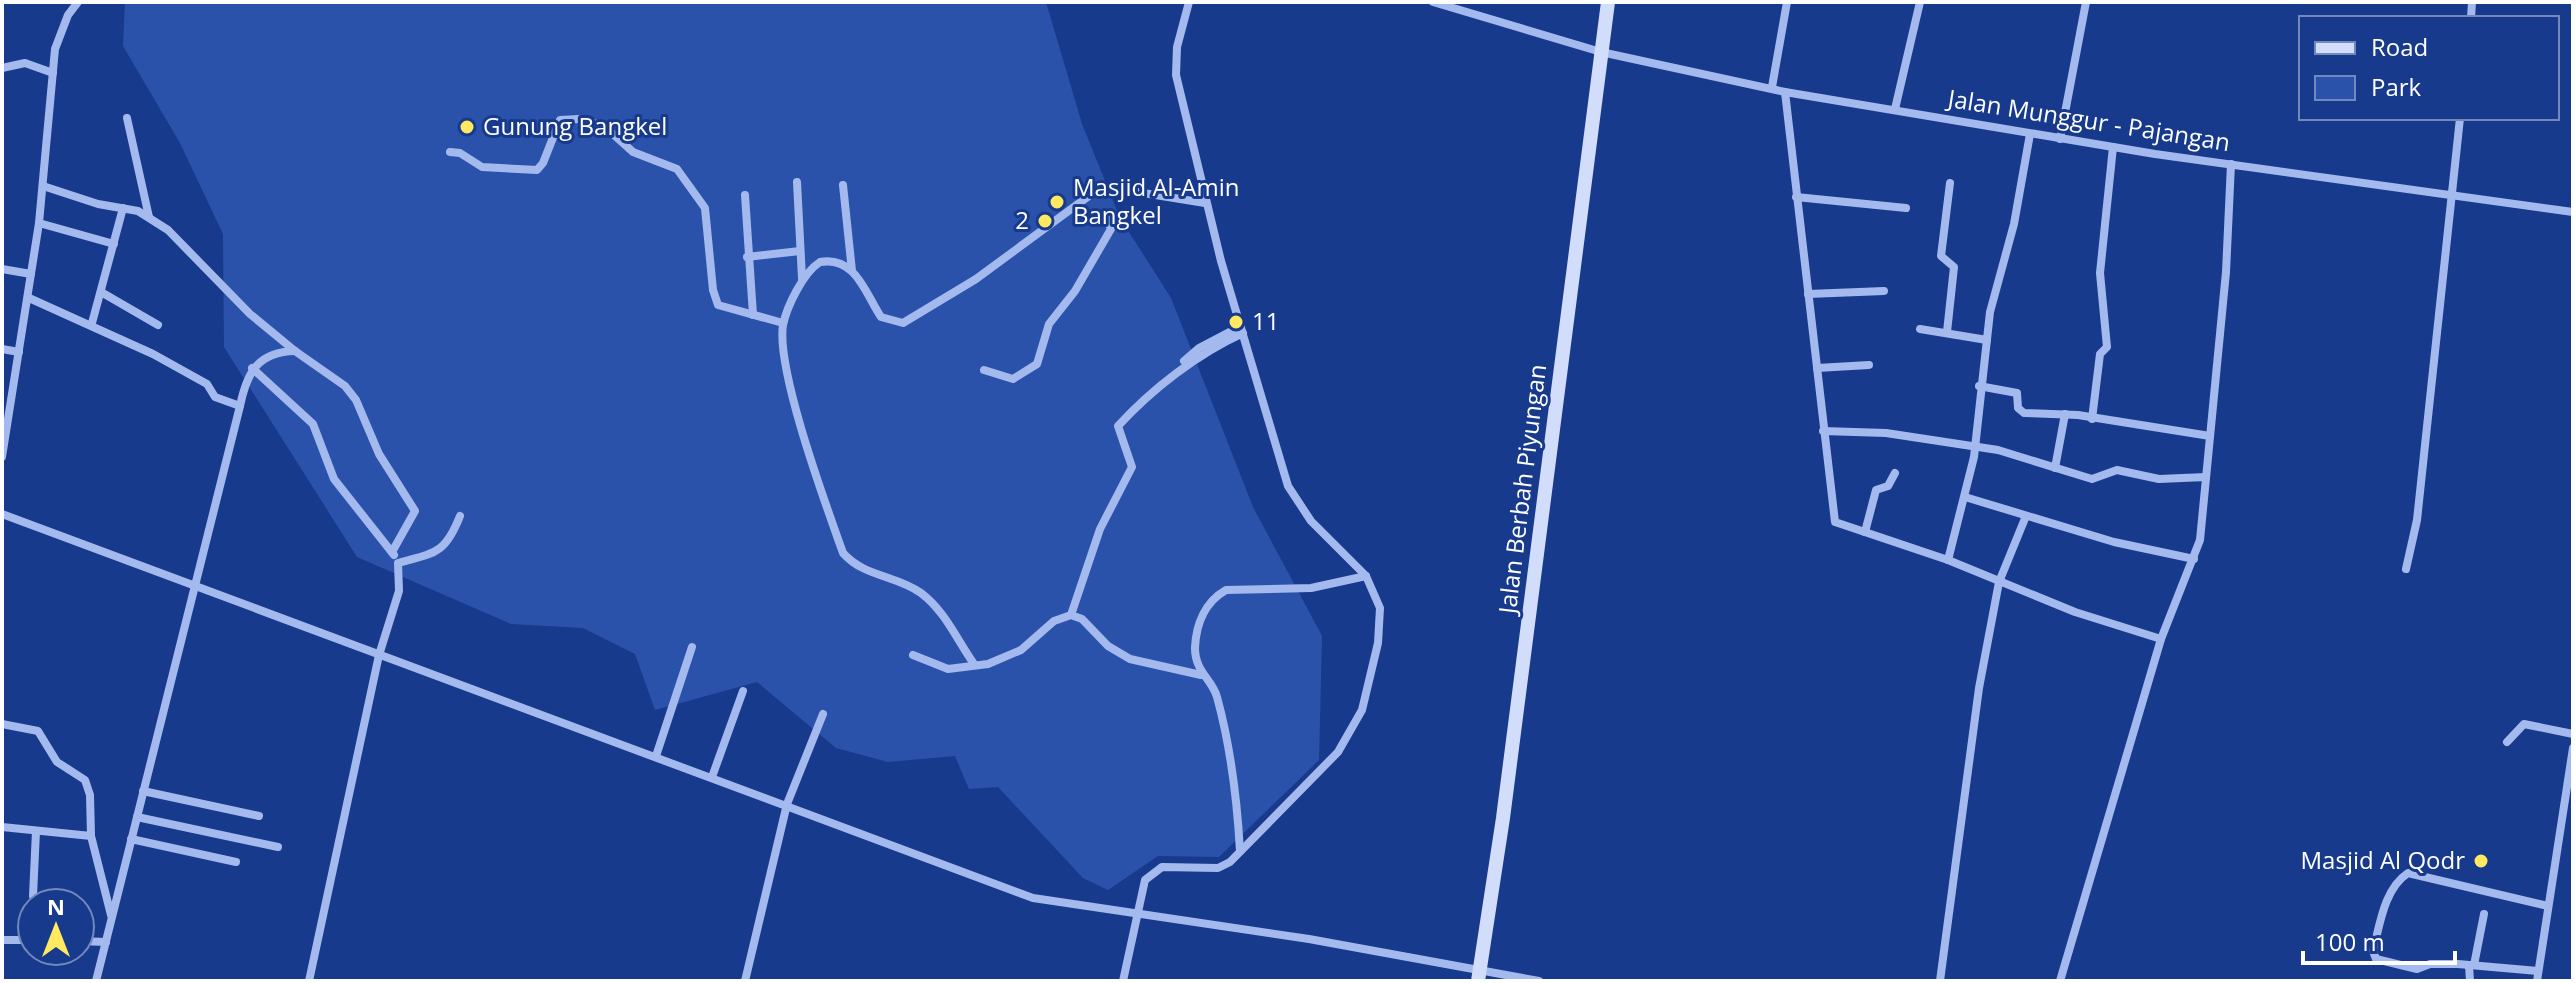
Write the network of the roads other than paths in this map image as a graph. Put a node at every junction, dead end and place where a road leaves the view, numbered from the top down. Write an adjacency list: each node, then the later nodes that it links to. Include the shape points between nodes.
1 (78, 2): 10 (street, via 55,49)
2 (1189, 2): 28 (street, via 1176,75)
3 (1433, 2): 8 (street, Jalan Munggur - Pajangan)
4 (1608, 2): 8 (street, Jalan Berbah Piyungan)
5 (1787, 2): 11 (street)
6 (1920, 2): 13 (street)
7 (2086, 2): 17 (street)
8 (1601, 52): 11 (street, Jalan Munggur - Pajangan); 122 (street, Jalan Berbah Piyungan)
9 (2, 68): 10 (street, via 25,63)
10 (53, 73): 24 (street)
11 (1772, 87): 12 (street, Jalan Munggur - Pajangan)
12 (1785, 92): 13 (street, Jalan Munggur - Pajangan); 26 (street)
13 (1895, 109): 16 (street, Jalan Munggur - Pajangan)
14 (127, 118): 33 (street)
15 (2460, 120): 27 (street)
16 (2030, 134): 17 (street, Jalan Munggur - Pajangan); 53 (street)
17 (2060, 139): 18 (street, Jalan Munggur - Pajangan)
18 (2113, 147): 20 (street, Jalan Munggur - Pajangan); 67 (street, via 2100,273 2107,347 2100,354)
19 (450, 152): 46 (street, via 482,167 531,171 543,163 560,120 579,119 612,130 633,152 669,164 691,185 707,216 715,301)
20 (2231, 164): 27 (street, Jalan Munggur - Pajangan); 69 (street)
21 (797, 182): 36 (street)
22 (1950, 183): 52 (street, via 1941,256 1954,267)
23 (843, 185): 39 (street)
24 (43, 186): 29 (street); 34 (street)
25 (745, 195): 37 (street)
26 (1796, 197): 30 (street); 44 (street)
27 (2452, 197): 31 (street, Jalan Munggur - Pajangan); 84 (street, via 2417,520)
28 (1205, 203): 39 (street, via 1106,187 1097,190 976,279 903,323 881,317); 50 (street)
29 (123, 208): 33 (street); 35 (street)
30 (1906, 208)
31 (2573, 212)
32 (1105, 213): 61 (street, via 1111,229 1049,324 1037,364 1013,379)
33 (149, 217): 55 (street)
34 (39, 223): 35 (street); 40 (street)
35 (114, 244): 43 (street)
36 (800, 251): 37 (street); 41 (street)
37 (747, 257): 46 (street)
38 (2, 269): 40 (street)
39 (852, 271): 41 (street, via 831,260 811,268)
40 (31, 274): 45 (street)
41 (802, 279): 48 (street)
42 (1884, 291): 44 (street)
43 (101, 292): 47 (street); 49 (street)
44 (1808, 294): 60 (street)
45 (29, 298): 47 (street); 56 (street)
46 (753, 315): 48 (street)
47 (92, 323): 65 (street, via 204,382 215,397)
48 (783, 323): 93 (street, via 791,389 843,553 862,569 922,594 942,613)
49 (158, 325)
50 (1242, 329): 57 (street, via 1199,348); 85 (street, via 1288,486 1311,521); 88 (street, via 1136,406 1118,426 1132,467 1100,529)
51 (1920, 329): 52 (street)
52 (1947, 332): 53 (street)
53 (1987, 340): 62 (street)
54 (2, 349): 56 (street)
55 (295, 351): 59 (street, via 265,355); 80 (street, via 345,386 356,400 379,454 415,511)
56 (19, 352): 64 (street)
57 (1184, 361)
58 (1869, 365): 60 (street)
59 (252, 368): 65 (street); 80 (street, via 313,424 334,479)
60 (1817, 368): 68 (street)
61 (984, 370)
62 (1979, 386): 66 (street, via 2017,393 2018,408 2024,413); 70 (street)
63 (2, 399): 64 (street)
64 (12, 401): 71 (street)
65 (240, 406): 87 (street)
66 (2065, 414): 67 (street); 72 (street)
67 (2092, 419): 69 (street)
68 (1823, 431): 70 (street, via 1886,433); 79 (street, via 1835,522)
69 (2210, 436): 74 (street)
70 (1975, 447): 72 (street); 75 (street)
71 (2, 457)
72 (2055, 468): 74 (street, via 2092,479 2117,470 2159,479)
73 (1895, 473): 79 (street, via 1888,486 1876,490)
74 (2206, 477): 81 (street)
75 (1965, 497): 78 (street); 82 (street)
76 (2, 514): 87 (street)
77 (460, 516): 83 (street, via 437,552)
78 (2026, 516): 81 (street); 86 (street)
79 (1865, 532): 82 (street)
80 (392, 552): 83 (street)
81 (2194, 559): 89 (street)
82 (1948, 560): 86 (street)
83 (398, 563): 91 (street, via 399,591)
84 (2406, 569)
85 (1366, 576): 94 (street, via 1311,588 1226,590 1215,596 1196,638); 112 (street, via 1380,608 1378,643 1362,710 1338,752)
86 (1999, 582): 89 (street); 129 (street, via 1979,688)
87 (193, 584): 91 (street); 103 (street)
88 (1071, 615): 93 (street, via 1054,621 1021,650); 94 (street, via 1130,659)
89 (2161, 639): 130 (street)
90 (692, 647): 101 (street)
91 (379, 655): 101 (street); 125 (street)
92 (913, 655): 93 (street, via 948,669)
93 (974, 664)
94 (1201, 675): 112 (street, via 1216,692 1227,735)
95 (743, 691): 102 (street)
96 (823, 714): 104 (street)
97 (2, 724): 109 (street, via 38,731 57,762 85,780)
98 (2573, 734): 99 (street, via 2524,724)
99 (2507, 742)
100 (2573, 748): 115 (street)
101 (656, 756): 102 (street)
102 (712, 777): 104 (street)
103 (143, 791): 105 (street); 106 (street)
104 (787, 804): 116 (street, via 1033,898); 126 (street)
105 (259, 816)
106 (137, 817): 110 (street); 111 (street)
107 (2, 827): 108 (street)
108 (36, 831): 109 (street); 114 (street)
109 (91, 836): 118 (street)
110 (131, 839): 113 (street); 118 (street)
111 (278, 847)
112 (1240, 851): 116 (street, via 1218,868 1162,867 1145,880)
113 (236, 862)
114 (33, 887)
115 (2548, 906): 121 (street, via 2408,873 2401,878 2389,897 2373,956 2417,969 2430,964); 123 (street)
116 (1137, 911): 122 (street); 127 (street)
117 (2484, 914): 121 (street)
118 (112, 919): 120 (street)
119 (96, 942): 120 (street)
120 (106, 942): 124 (street)
121 (2472, 965): 123 (street); 131 (street)
122 (1479, 974): 128 (street)
123 (2538, 976)
124 (96, 981)
125 (309, 981)
126 (745, 981)
127 (1123, 981)
128 (1539, 981)
129 (1940, 981)
130 (2060, 981)
131 (2470, 981)

